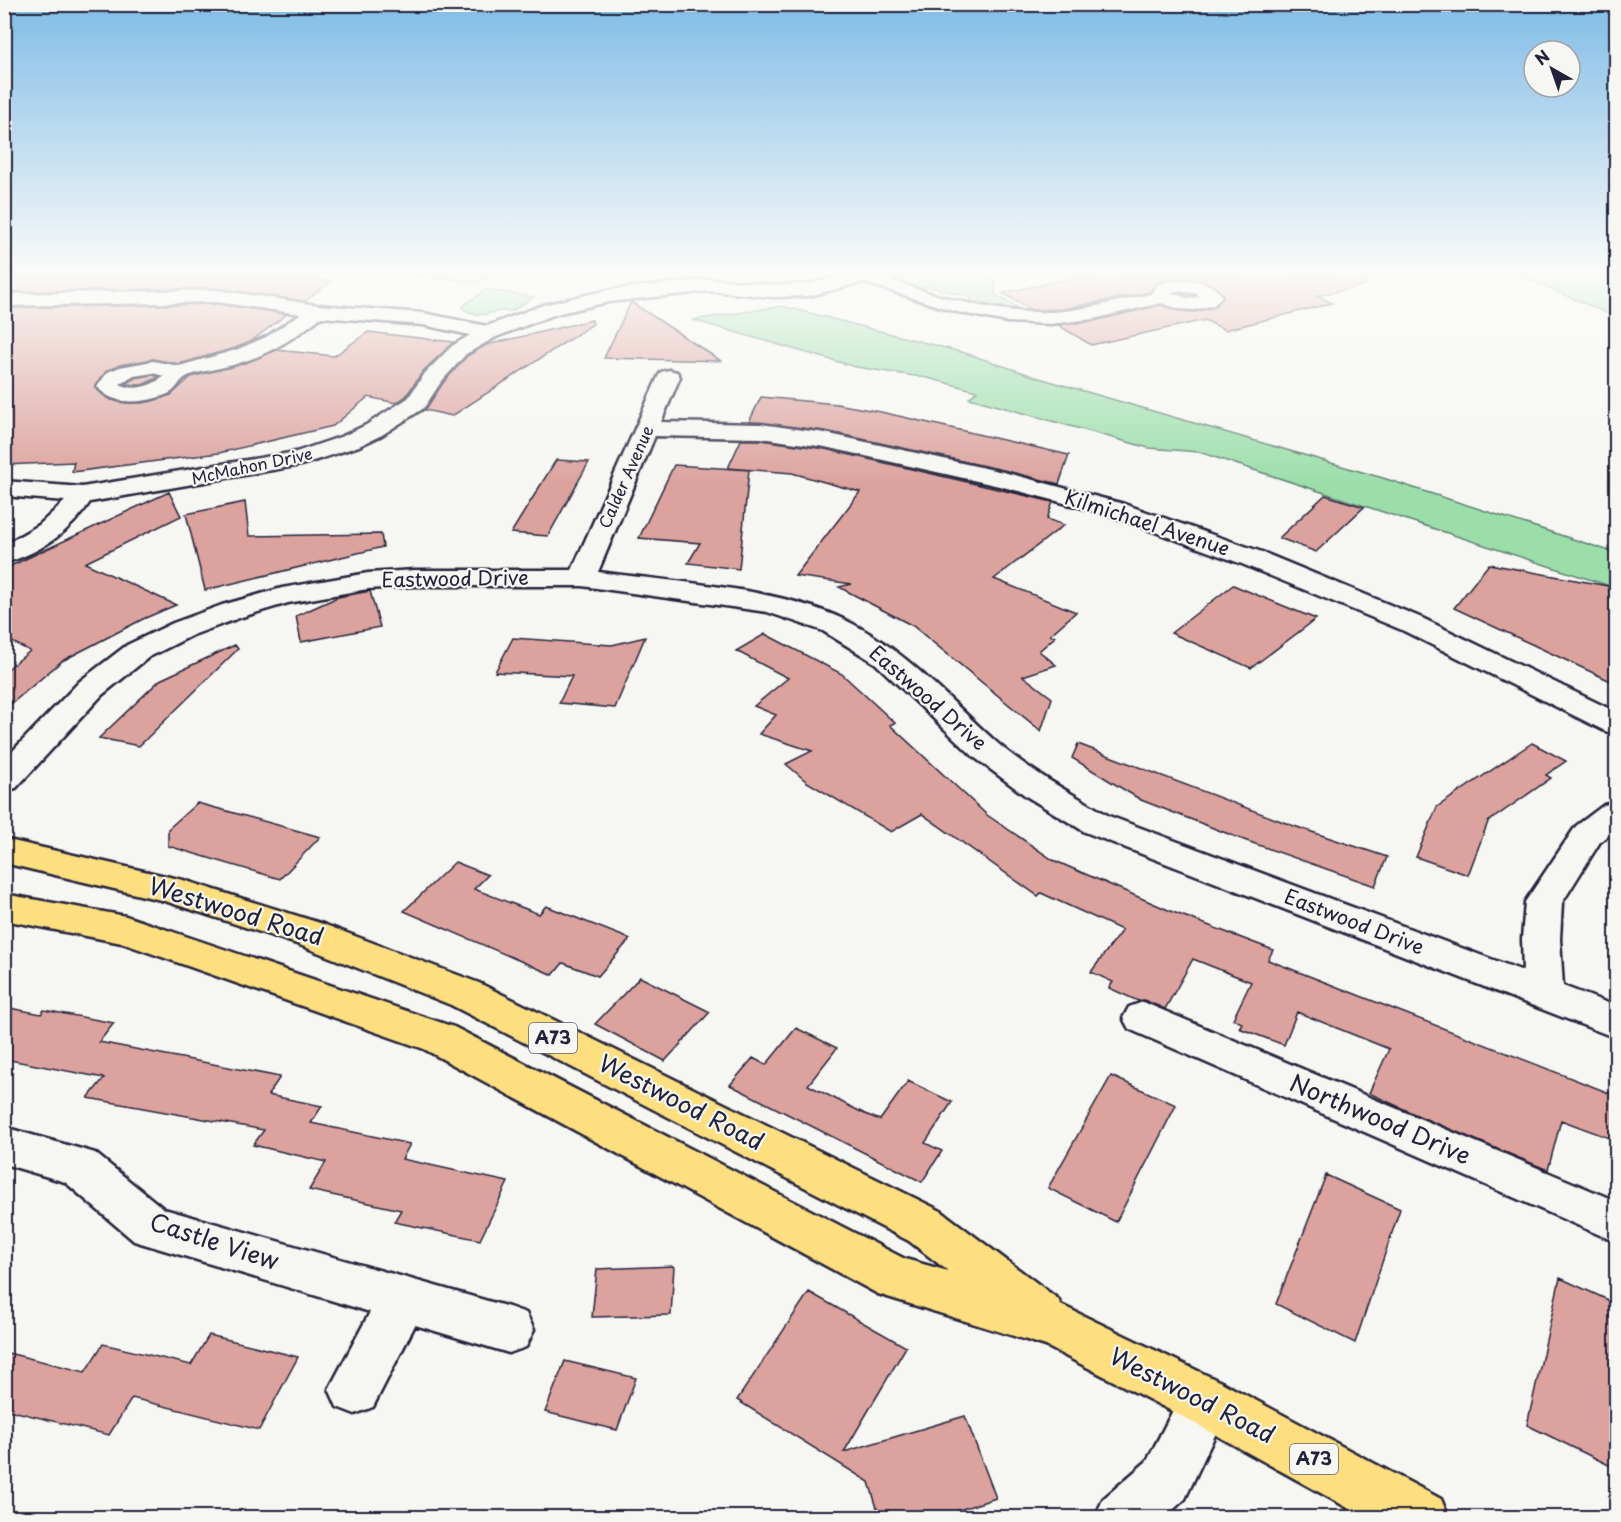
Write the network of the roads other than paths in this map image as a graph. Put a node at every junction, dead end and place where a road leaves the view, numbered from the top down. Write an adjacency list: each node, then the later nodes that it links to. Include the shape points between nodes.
1 (269, 343): 3 (street, via 243,355)
2 (471, 343): 7 (street, McMahon Drive, via 459,350 433,378 416,403 351,441 301,458)
3 (175, 373)
4 (694, 378): 5 (street, Calder Avenue, via 658,376)
5 (647, 429): 9 (street, Calder Avenue); 10 (street, Kilmichael Avenue, via 760,431 825,441 1003,479 1115,509 1252,558 1412,624)
6 (4, 488): 7 (street, McMahon Drive)
7 (82, 495): 8 (street, via 73,510 50,530)
8 (4, 555)
9 (582, 578): 11 (street, Eastwood Drive, via 368,581 292,594 232,611 138,651 91,688); 15 (street, Eastwood Drive, via 772,604 833,625 886,657 986,750 1097,824)
10 (1617, 724)
11 (4, 780)
12 (1617, 813): 15 (street, via 1588,834 1544,902)
13 (4, 850): 21 (main road, Westwood Road / A73, via 180,893 310,933 465,994 925,1226)
14 (4, 907): 21 (main road, Westwood Road / A73, via 126,930 440,1038 896,1278)
15 (1544, 995): 17 (street, Eastwood Drive)
16 (1143, 1018): 19 (street, Northwood Drive)
17 (1617, 1022)
18 (4, 1145): 20 (street, Castle View, via 79,1167 150,1226)
19 (1617, 1222)
20 (403, 1300): 22 (street, Castle View); 23 (street)
21 (1056, 1326): 24 (main road, Westwood Road / A73)
22 (509, 1330)
23 (355, 1389)
24 (1205, 1401): 25 (street, via 1166,1480); 26 (main road, Westwood Road / A73)
25 (1122, 1518)
26 (1422, 1518)

